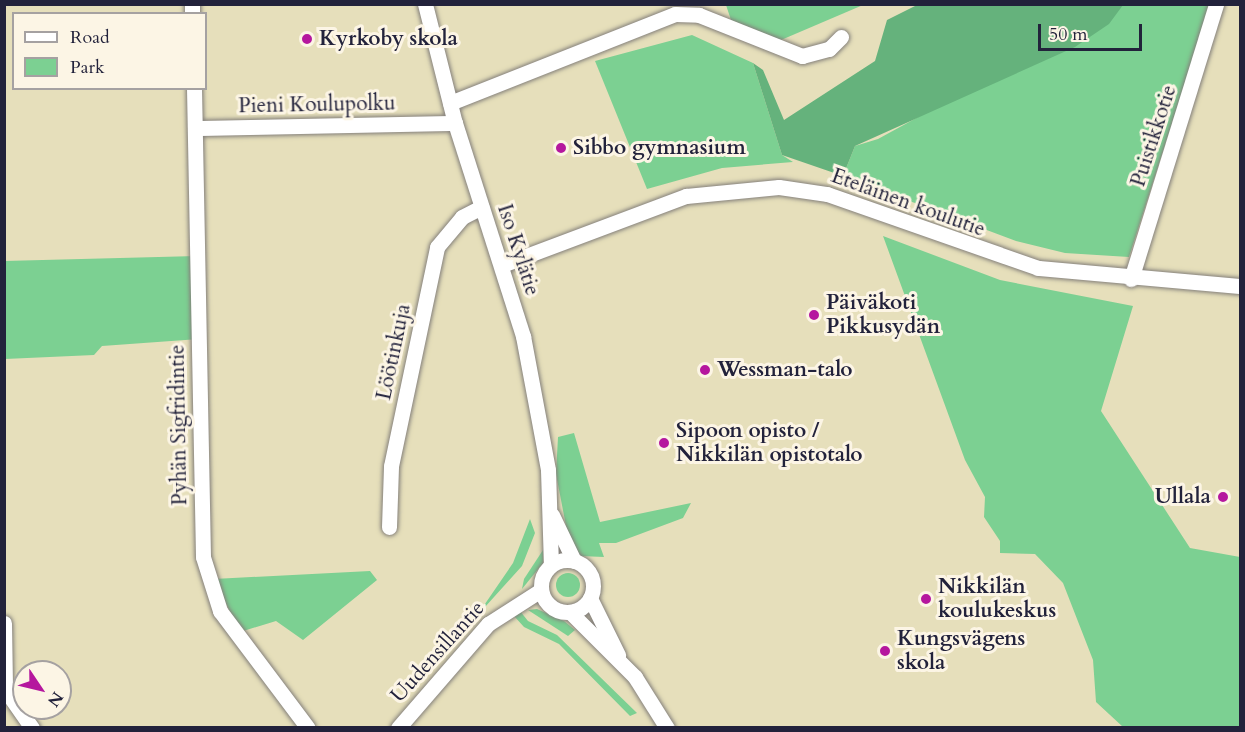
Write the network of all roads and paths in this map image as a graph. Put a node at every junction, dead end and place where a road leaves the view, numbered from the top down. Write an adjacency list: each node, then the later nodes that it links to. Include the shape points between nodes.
1 (425, 4): 5 (street, Iso Kylätie)
2 (1216, 4): 10 (street, Puistikkotie)
3 (841, 37): 5 (street, via 829,49 802,56 699,15 675,14)
4 (194, 90): 7 (street, Pyhän Sigfridintie)
5 (450, 103): 6 (street, Iso Kylätie)
6 (448, 123): 7 (street, Pieni Koulupolku); 8 (street, Iso Kylätie)
7 (195, 128): 23 (street, Pyhän Sigfridintie, via 203,557 220,611)
8 (482, 207): 9 (street, Iso Kylätie); 13 (street, Löötinkuja, via 462,217 437,247 391,466)
9 (502, 265): 10 (street, Eteläinen koulutie, via 686,196 779,187 827,194 1038,268); 12 (street, Iso Kylätie, via 543,434)
10 (1131, 279): 11 (street, Eteläinen koulutie)
11 (1240, 286)
12 (551, 513): 14 (street, Iso Kylätie); 15 (street, Iso Kylätie)
13 (389, 527)
14 (574, 561): 15 (street); 17 (street, via 591,577)
15 (550, 565): 16 (street)
16 (541, 590): 18 (street, via 553,608); 24 (street, Uudensillantie, via 488,624)
17 (590, 598): 18 (street); 20 (street)
18 (570, 612): 20 (street)
19 (4, 623): 21 (street)
20 (620, 660): 25 (street)
21 (5, 688): 22 (street)
22 (32, 728)
23 (308, 728)
24 (398, 728)
25 (667, 728)

